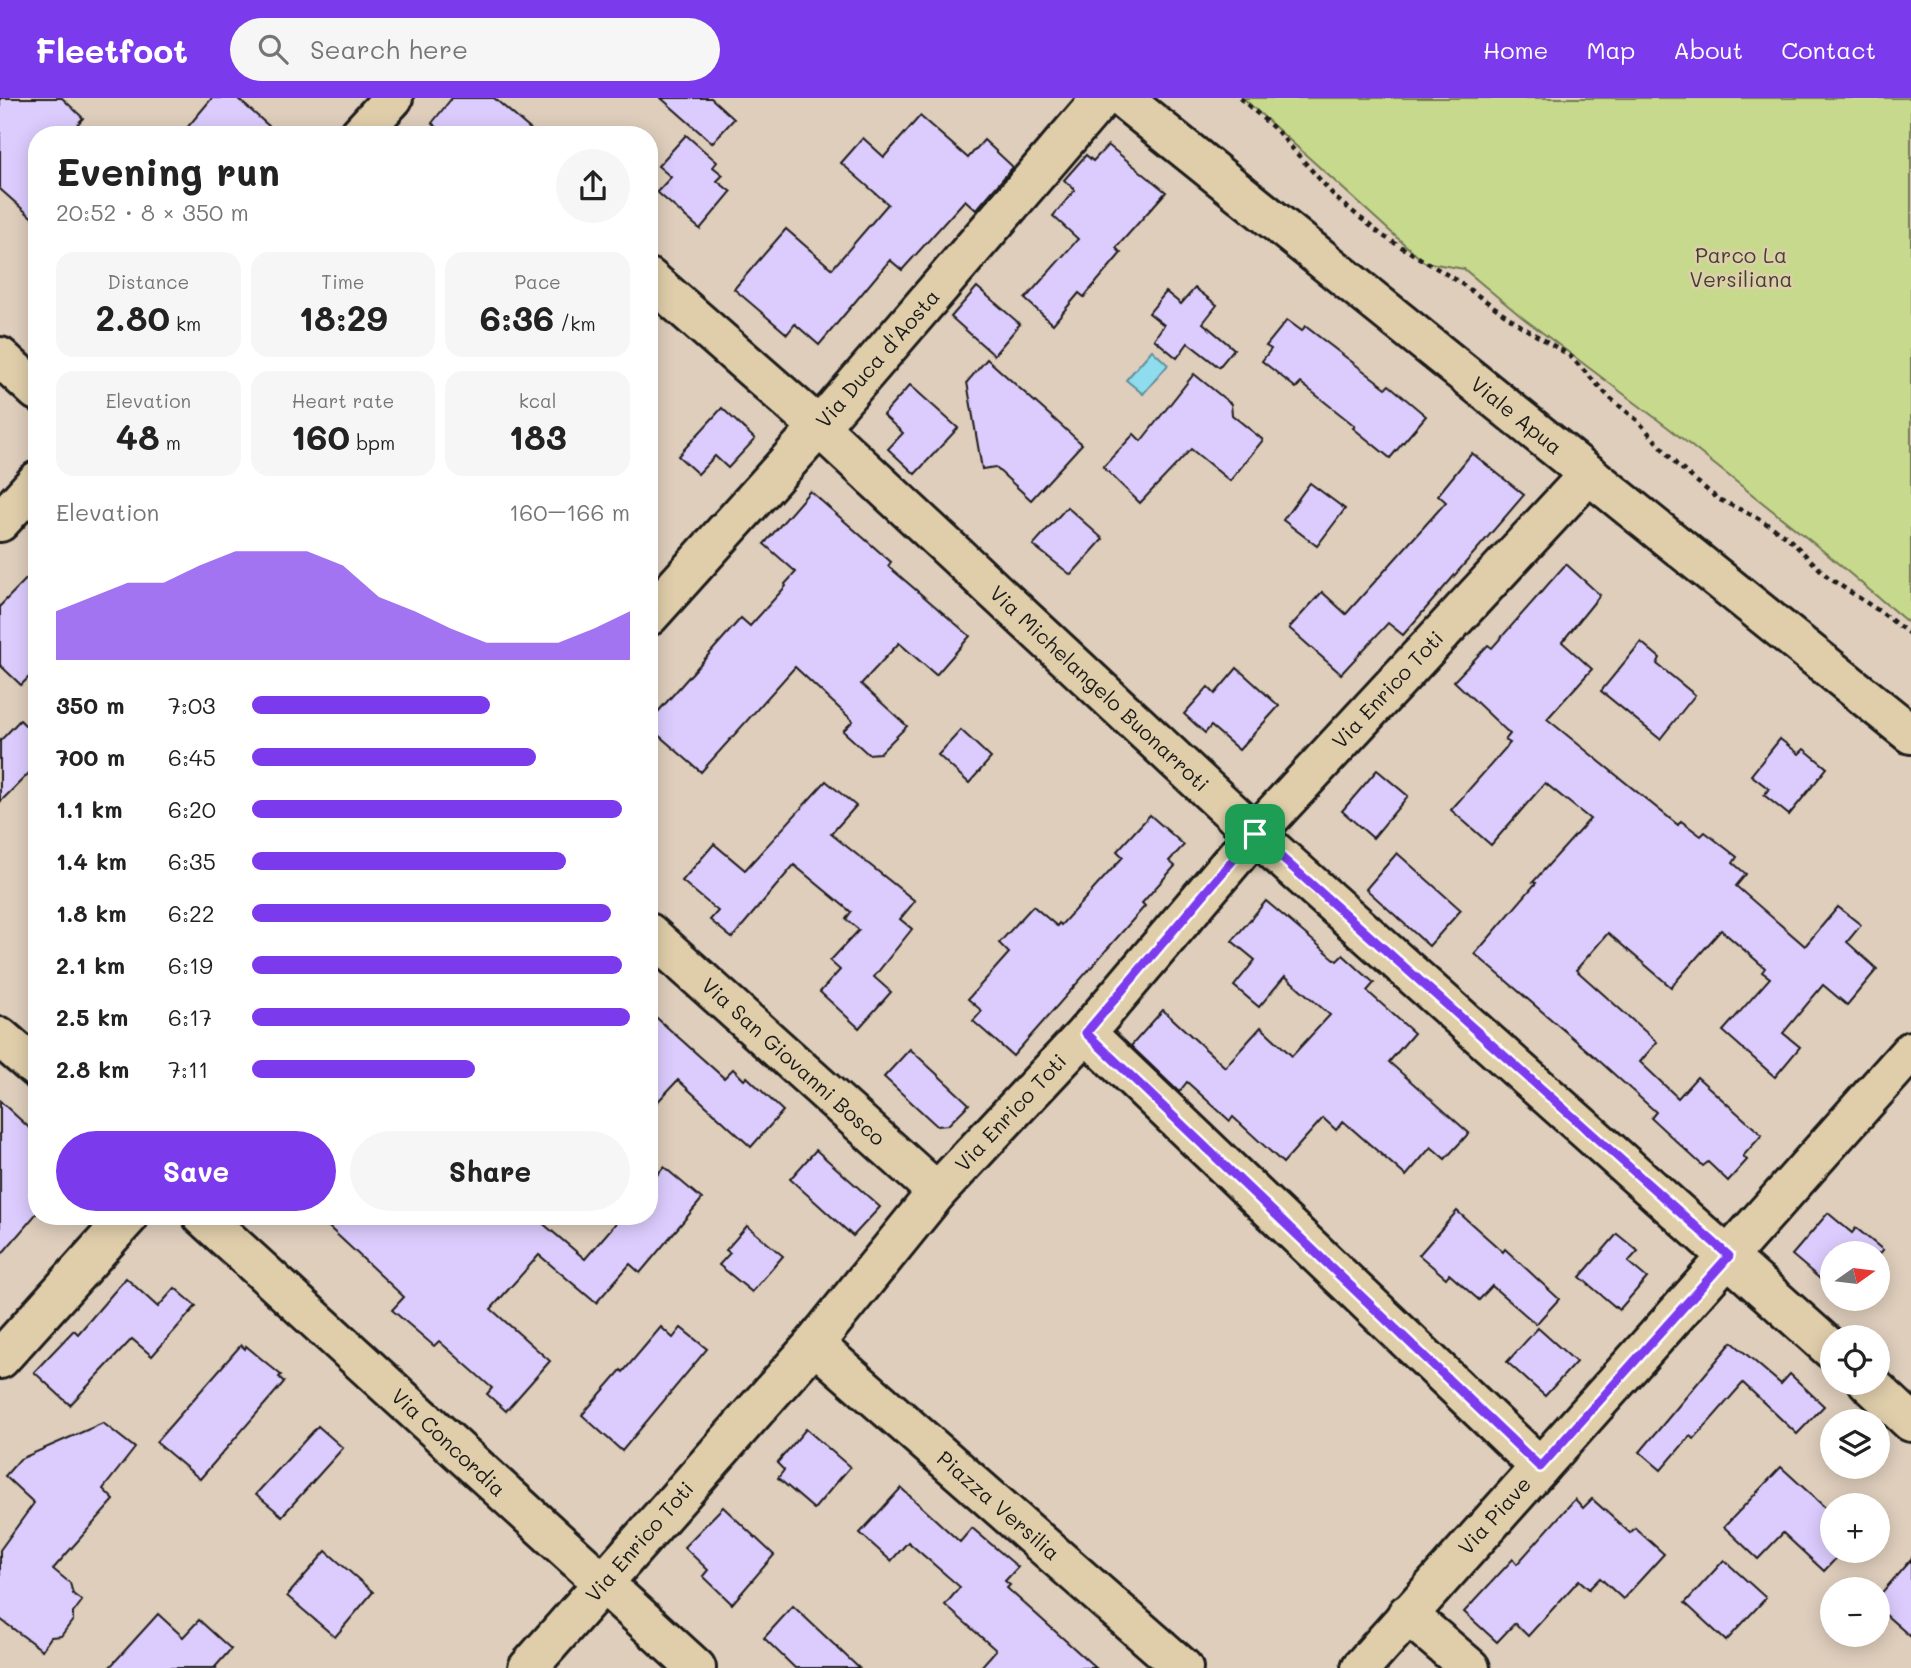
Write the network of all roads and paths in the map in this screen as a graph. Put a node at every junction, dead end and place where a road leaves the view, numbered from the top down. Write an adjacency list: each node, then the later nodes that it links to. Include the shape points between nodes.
1 (393, 98): 5 (street)
2 (1102, 98): 9 (street, Via Duca d'Aosta)
3 (1122, 98): 10 (street, Viale Apua)
4 (1240, 98): 14 (path, via 1276,130 1337,198 1383,236 1569,355 1677,465 1718,499 1786,536 1829,578)
5 (367, 126)
6 (658, 286): 9 (street, Via Michelangelo Buonarroti)
7 (0, 357): 8 (street)
8 (28, 383)
9 (819, 427): 13 (street, Via Duca d'Aosta); 16 (street, Via Michelangelo Buonarroti)
10 (1589, 474): 15 (street, Viale Apua); 16 (street, Via Enrico Toti)
11 (28, 491): 12 (street)
12 (0, 523)
13 (658, 605)
14 (1911, 635)
15 (1911, 734)
16 (1255, 834): 18 (street, Via Enrico Toti); 25 (street, Via Michelangelo Buonarroti)
17 (658, 941): 22 (street, Via San Giovanni Bosco)
18 (1086, 1033): 22 (street, Via Enrico Toti); 31 (street)
19 (0, 1037): 21 (street)
20 (1911, 1051): 25 (street, Via Piave)
21 (28, 1061)
22 (937, 1192): 27 (street, Via Enrico Toti)
23 (121, 1225): 28 (street)
24 (212, 1225): 32 (street, Via Concordia)
25 (1729, 1256): 26 (street, Via Michelangelo Buonarroti); 31 (street, Via Piave)
26 (1820, 1339)
27 (814, 1344): 32 (street, Via Enrico Toti); 36 (street, Piazza Versilia)
28 (1, 1357)
29 (1882, 1395): 30 (street)
30 (1911, 1422)
31 (1540, 1467): 33 (street, Via Piave)
32 (603, 1585): 34 (street, Via Enrico Toti); 35 (street, Via Concordia)
33 (1407, 1614): 37 (street, Via Piave); 38 (street)
34 (528, 1668)
35 (696, 1668)
36 (1183, 1668)
37 (1361, 1668)
38 (1470, 1668)

